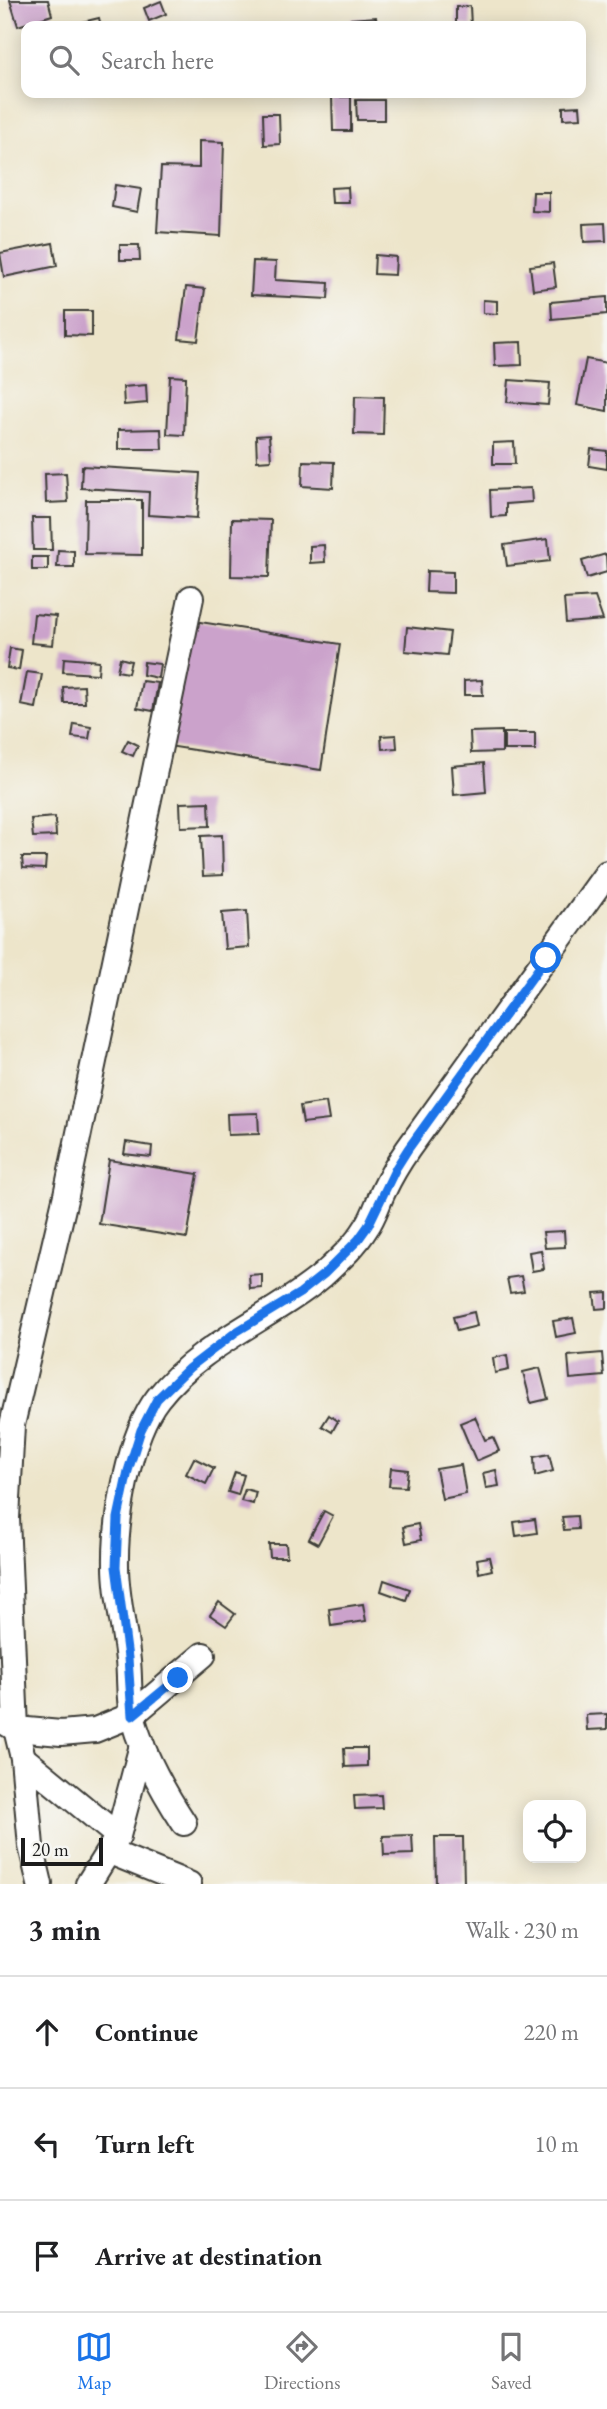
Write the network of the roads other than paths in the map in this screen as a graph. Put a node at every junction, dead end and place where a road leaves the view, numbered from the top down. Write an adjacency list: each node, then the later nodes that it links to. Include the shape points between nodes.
1 (191, 598): 3 (street, via 69,1181)
2 (607, 873): 5 (street, via 408,1149 358,1240 300,1293 210,1350 157,1399 141,1430 118,1518 116,1567)
3 (6, 1421): 6 (street)
4 (203, 1655): 5 (street)
5 (132, 1716): 6 (street, via 95,1730 61,1733); 7 (street)
6 (8, 1724): 8 (street)
7 (142, 1745): 9 (street); 10 (street)
8 (23, 1758): 10 (street); 11 (street, via 31,1846)
9 (184, 1823)
10 (114, 1844): 12 (street); 13 (street)
11 (40, 1884)
12 (88, 1884)
13 (189, 1884)

